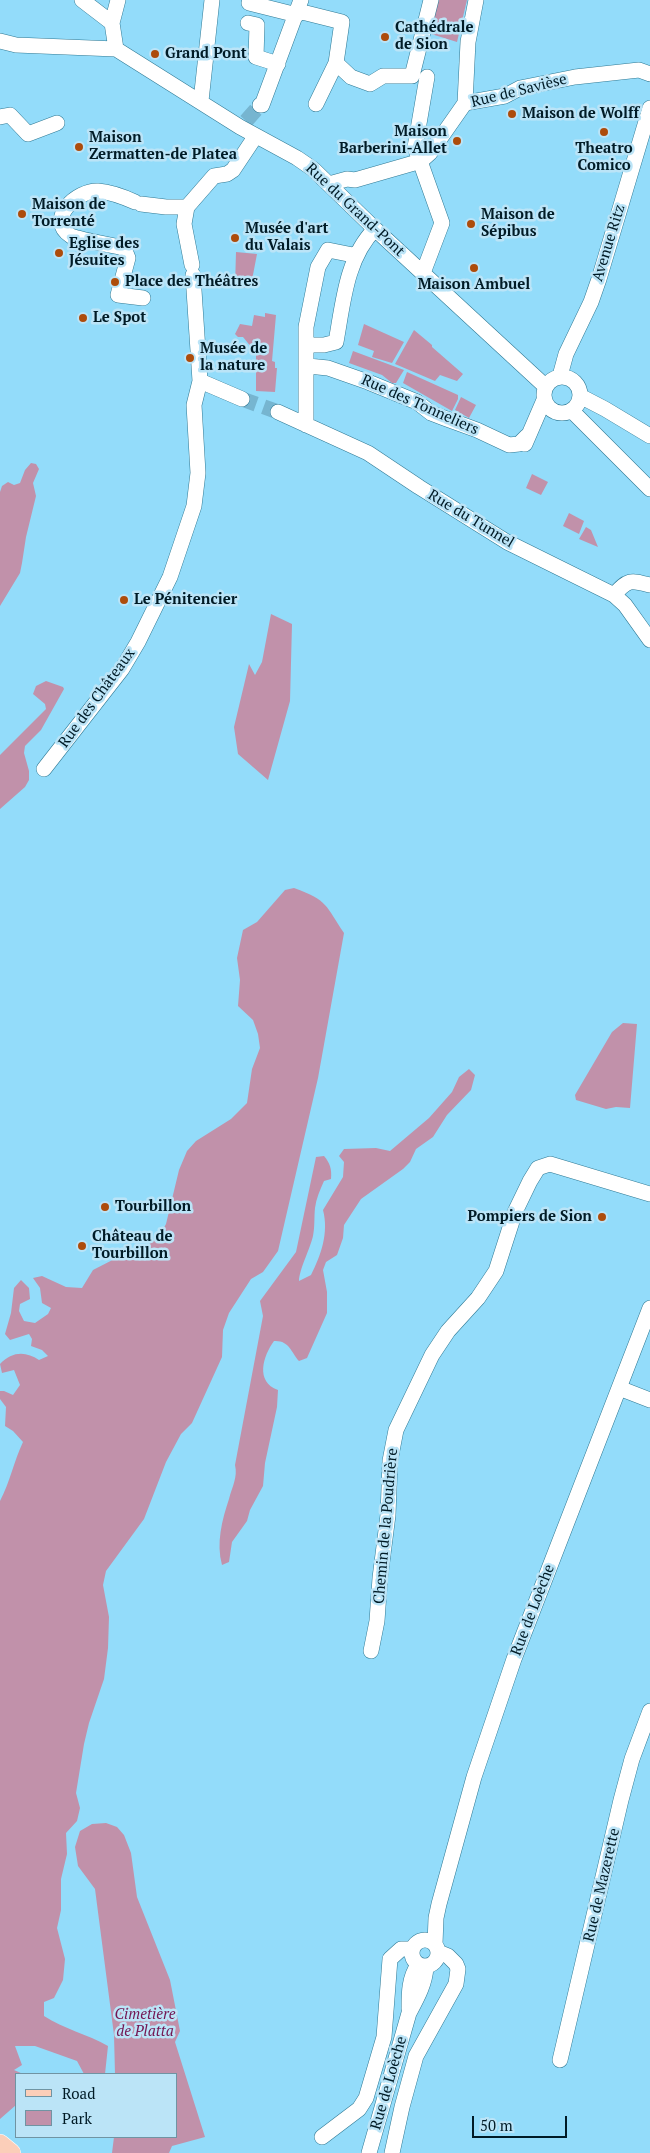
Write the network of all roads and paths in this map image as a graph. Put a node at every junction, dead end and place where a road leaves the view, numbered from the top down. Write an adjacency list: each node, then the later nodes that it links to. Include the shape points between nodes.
1 (82, 0): 8 (street)
2 (118, 0): 8 (street)
3 (212, 0): 16 (street)
4 (431, 0): 15 (street)
5 (476, 0): 17 (street, via 468,42)
6 (249, 3): 7 (street)
7 (299, 9): 12 (street); 13 (street, via 342,22)
8 (112, 23): 11 (street)
9 (248, 23): 12 (street, via 257,25 256,57)
10 (0, 41): 11 (street, via 16,45)
11 (116, 49): 16 (street, Rue du Grand-Pont)
12 (278, 64): 19 (street)
13 (336, 64): 15 (street, via 351,78 370,84 383,76); 18 (street)
14 (647, 73): 17 (street, Rue de Savièse, via 639,70 575,77)
15 (419, 77): 24 (street, via 415,147)
16 (201, 101): 23 (street, Rue du Grand-Pont, via 243,124)
17 (465, 103): 24 (street, Rue de Savièse)
18 (316, 104)
19 (260, 105)
20 (650, 108): 33 (street, Avenue Ritz, via 599,279 566,354)
21 (1, 112): 22 (street, via 10,115 28,134)
22 (57, 123)
23 (255, 137): 25 (street, Rue du Grand-Pont, via 297,158); 26 (street, via 234,170 214,176)
24 (421, 161): 25 (street); 29 (street, via 442,223)
25 (329, 184): 27 (street, Rue du Grand-Pont)
26 (187, 207): 30 (street, via 166,208 96,191 72,200 63,209 61,218 72,236 124,248 128,258 118,295); 34 (street, Rue des Châteaux, via 184,224 192,270)
27 (375, 229): 28 (street); 29 (street, Rue du Grand-Pont)
28 (357, 253): 31 (street, via 347,282 336,342); 31 (street, via 328,250 318,267 306,327)
29 (423, 273): 35 (street, Rue du Grand-Pont)
30 (143, 298)
31 (307, 345): 32 (street)
32 (308, 366): 40 (street); 41 (street, Rue des Tonneliers, via 328,368 368,382 417,402 431,413 509,445 519,444)
33 (560, 376): 35 (street, via 554,378); 36 (street, via 572,380 580,390)
34 (200, 381): 37 (street); 47 (street, Rue des Châteaux, via 194,405 198,473 194,506 170,577 122,669)
35 (544, 393): 39 (street, via 551,410); 41 (street)
36 (580, 396): 39 (street, via 577,405); 42 (street)
37 (242, 399)
38 (278, 412): 40 (street, Rue du Tunnel)
39 (566, 412): 41 (street, via 538,426 523,450); 43 (street)
40 (306, 425): 45 (street, Rue du Tunnel, via 385,462 507,542)
41 (527, 436)
42 (650, 436)
43 (650, 489)
44 (650, 585): 45 (street, via 633,581 624,583)
45 (614, 595): 46 (street, Rue du Tunnel)
46 (650, 640)
47 (44, 769)
48 (650, 1194): 52 (street, Chemin de la Poudrière, via 550,1164 538,1168 530,1181 515,1212 496,1271 432,1355 393,1440 387,1534 378,1620)
49 (650, 1308): 50 (street, Rue de Loèche)
50 (619, 1388): 51 (street); 54 (street, Rue de Loèche, via 493,1718)
51 (650, 1400)
52 (371, 1651)
53 (650, 1711): 55 (street, Rue de Mazerette, via 632,1759)
54 (425, 1955): 56 (street, via 401,1960 394,1956 390,1959 384,2037 366,2098 359,2109); 59 (street, Rue de Loèche, via 425,1977 409,2013); 60 (street, via 448,1956 456,1964 457,1975 452,1991 416,2056)
55 (560, 2060)
56 (322, 2136)
57 (0, 2144): 58 (main road)
58 (10, 2153)
59 (369, 2153)
60 (392, 2153)

